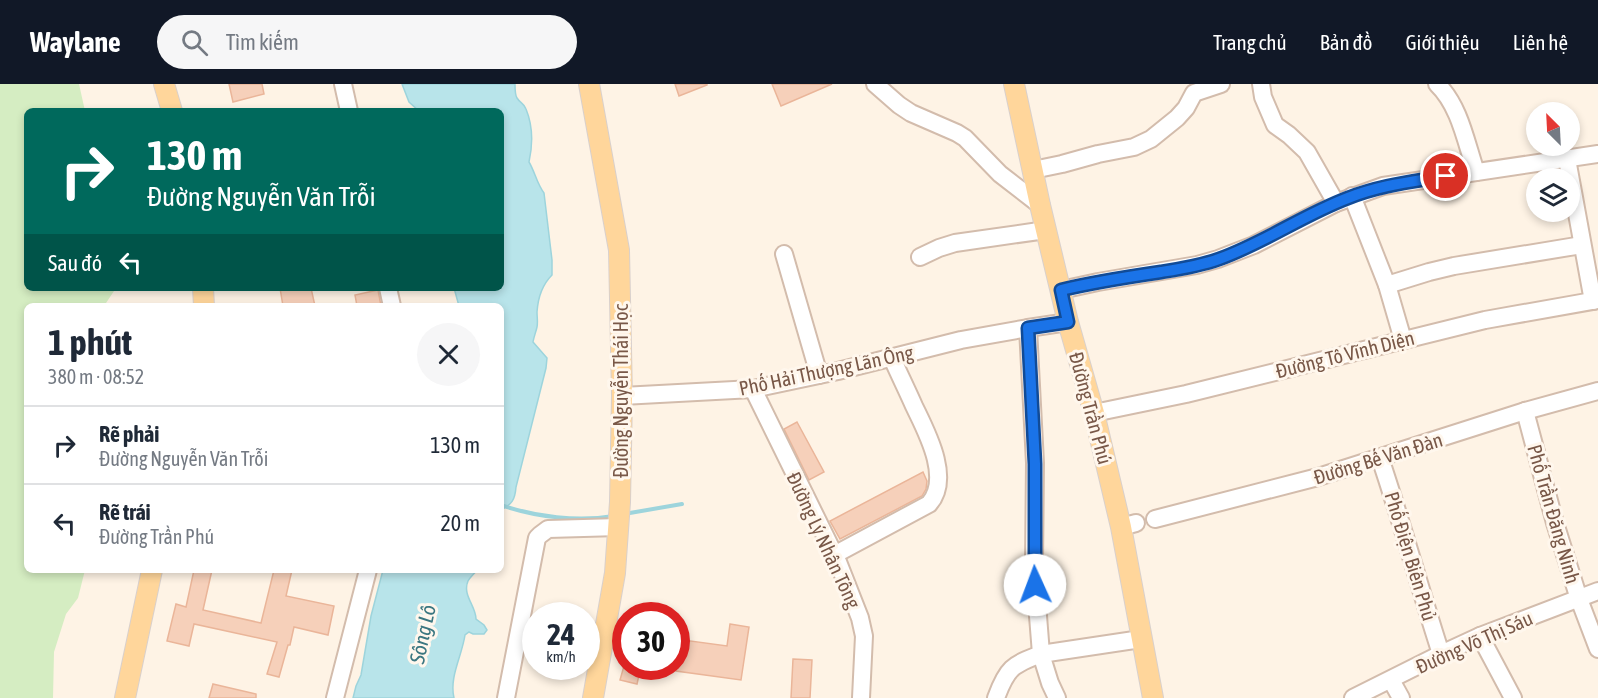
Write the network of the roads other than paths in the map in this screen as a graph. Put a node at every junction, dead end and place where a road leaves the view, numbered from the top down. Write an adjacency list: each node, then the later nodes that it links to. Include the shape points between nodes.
1 (164, 84): 9 (main road)
2 (343, 84): 10 (street)
3 (589, 84): 31 (main road, Đường Nguyễn Thái Học, via 619,250)
4 (875, 84): 16 (street, via 911,113 965,138 1000,174)
5 (1014, 84): 13 (main road, Đường Trần Phú)
6 (1221, 84): 13 (street, via 1194,93 1176,118 1151,139 1134,147)
7 (1261, 84): 15 (street, via 1275,125 1307,152)
8 (1437, 84): 14 (street, via 1463,128)
9 (171, 108)
10 (347, 108)
11 (1598, 154): 12 (street)
12 (1567, 159): 14 (street); 18 (street)
13 (1033, 170): 16 (main road, Đường Trần Phú)
14 (1476, 172): 15 (street, via 1383,186)
15 (1344, 200): 21 (street); 22 (street, via 1218,260)
16 (1040, 205): 17 (main road, Đường Trần Phú)
17 (1046, 230): 20 (street, via 955,243); 22 (main road, Đường Trần Phú)
18 (1582, 246): 21 (street, via 1454,266); 23 (street)
19 (784, 254): 28 (street)
20 (921, 257)
21 (1387, 285): 26 (street)
22 (1061, 290): 24 (main road, Đường Trần Phú)
23 (1595, 301): 26 (street, Đường Tô Vĩnh Diện, via 1485,320)
24 (1068, 322): 25 (street, Phố Hải Thượng Lãn Ông); 33 (main road, Đường Trần Phú)
25 (1028, 328): 27 (street, Phố Hải Thượng Lãn Ông); 45 (street, via 1035,464 1034,566)
26 (1403, 340): 33 (street, Đường Tô Vĩnh Diện)
27 (892, 358): 28 (street, Phố Hải Thượng Lãn Ông); 37 (street, via 934,450 938,476 934,499)
28 (819, 375): 29 (street, Phố Hải Thượng Lãn Ông)
29 (753, 389): 31 (street, Phố Hải Thượng Lãn Ông); 37 (street, Đường Lý Nhân Tông)
30 (1598, 391): 32 (street, Đường Bế Văn Đàn)
31 (622, 396): 36 (main road, Đường Nguyễn Thái Học)
32 (1525, 411): 34 (street, Đường Bế Văn Đàn); 41 (street, Phố Trần Đăng Ninh)
33 (1094, 413): 43 (main road, Đường Trần Phú, via 1128,525)
34 (1380, 458): 35 (street, Đường Bế Văn Đàn); 46 (street, Phố Điện Biên Phủ)
35 (1155, 519)
36 (619, 525): 50 (street, via 548,529 540,534); 51 (main road, Đường Nguyễn Thái Học, via 615,573)
37 (834, 555): 52 (street, Đường Lý Nhân Tông, via 863,628)
38 (151, 573): 48 (main road)
39 (367, 573): 49 (street)
40 (1598, 591): 41 (street, Đường Võ Thị Sáu)
41 (1579, 598): 42 (street, Đường Võ Thị Sáu); 44 (street, Phố Trần Đăng Ninh)
42 (1480, 636): 46 (street, Đường Võ Thị Sáu); 58 (street)
43 (1141, 639): 45 (street); 55 (main road, Đường Trần Phú)
44 (1598, 649)
45 (1041, 654): 53 (street, via 1007,672); 54 (street)
46 (1441, 654): 47 (street, Đường Võ Thị Sáu)
47 (1391, 680): 56 (street, Đường Võ Thị Sáu); 57 (street)
48 (125, 698)
49 (335, 698)
50 (506, 698)
51 (593, 698)
52 (861, 698)
53 (996, 698)
54 (1057, 698)
55 (1153, 698)
56 (1353, 698)
57 (1401, 698)
58 (1513, 698)

